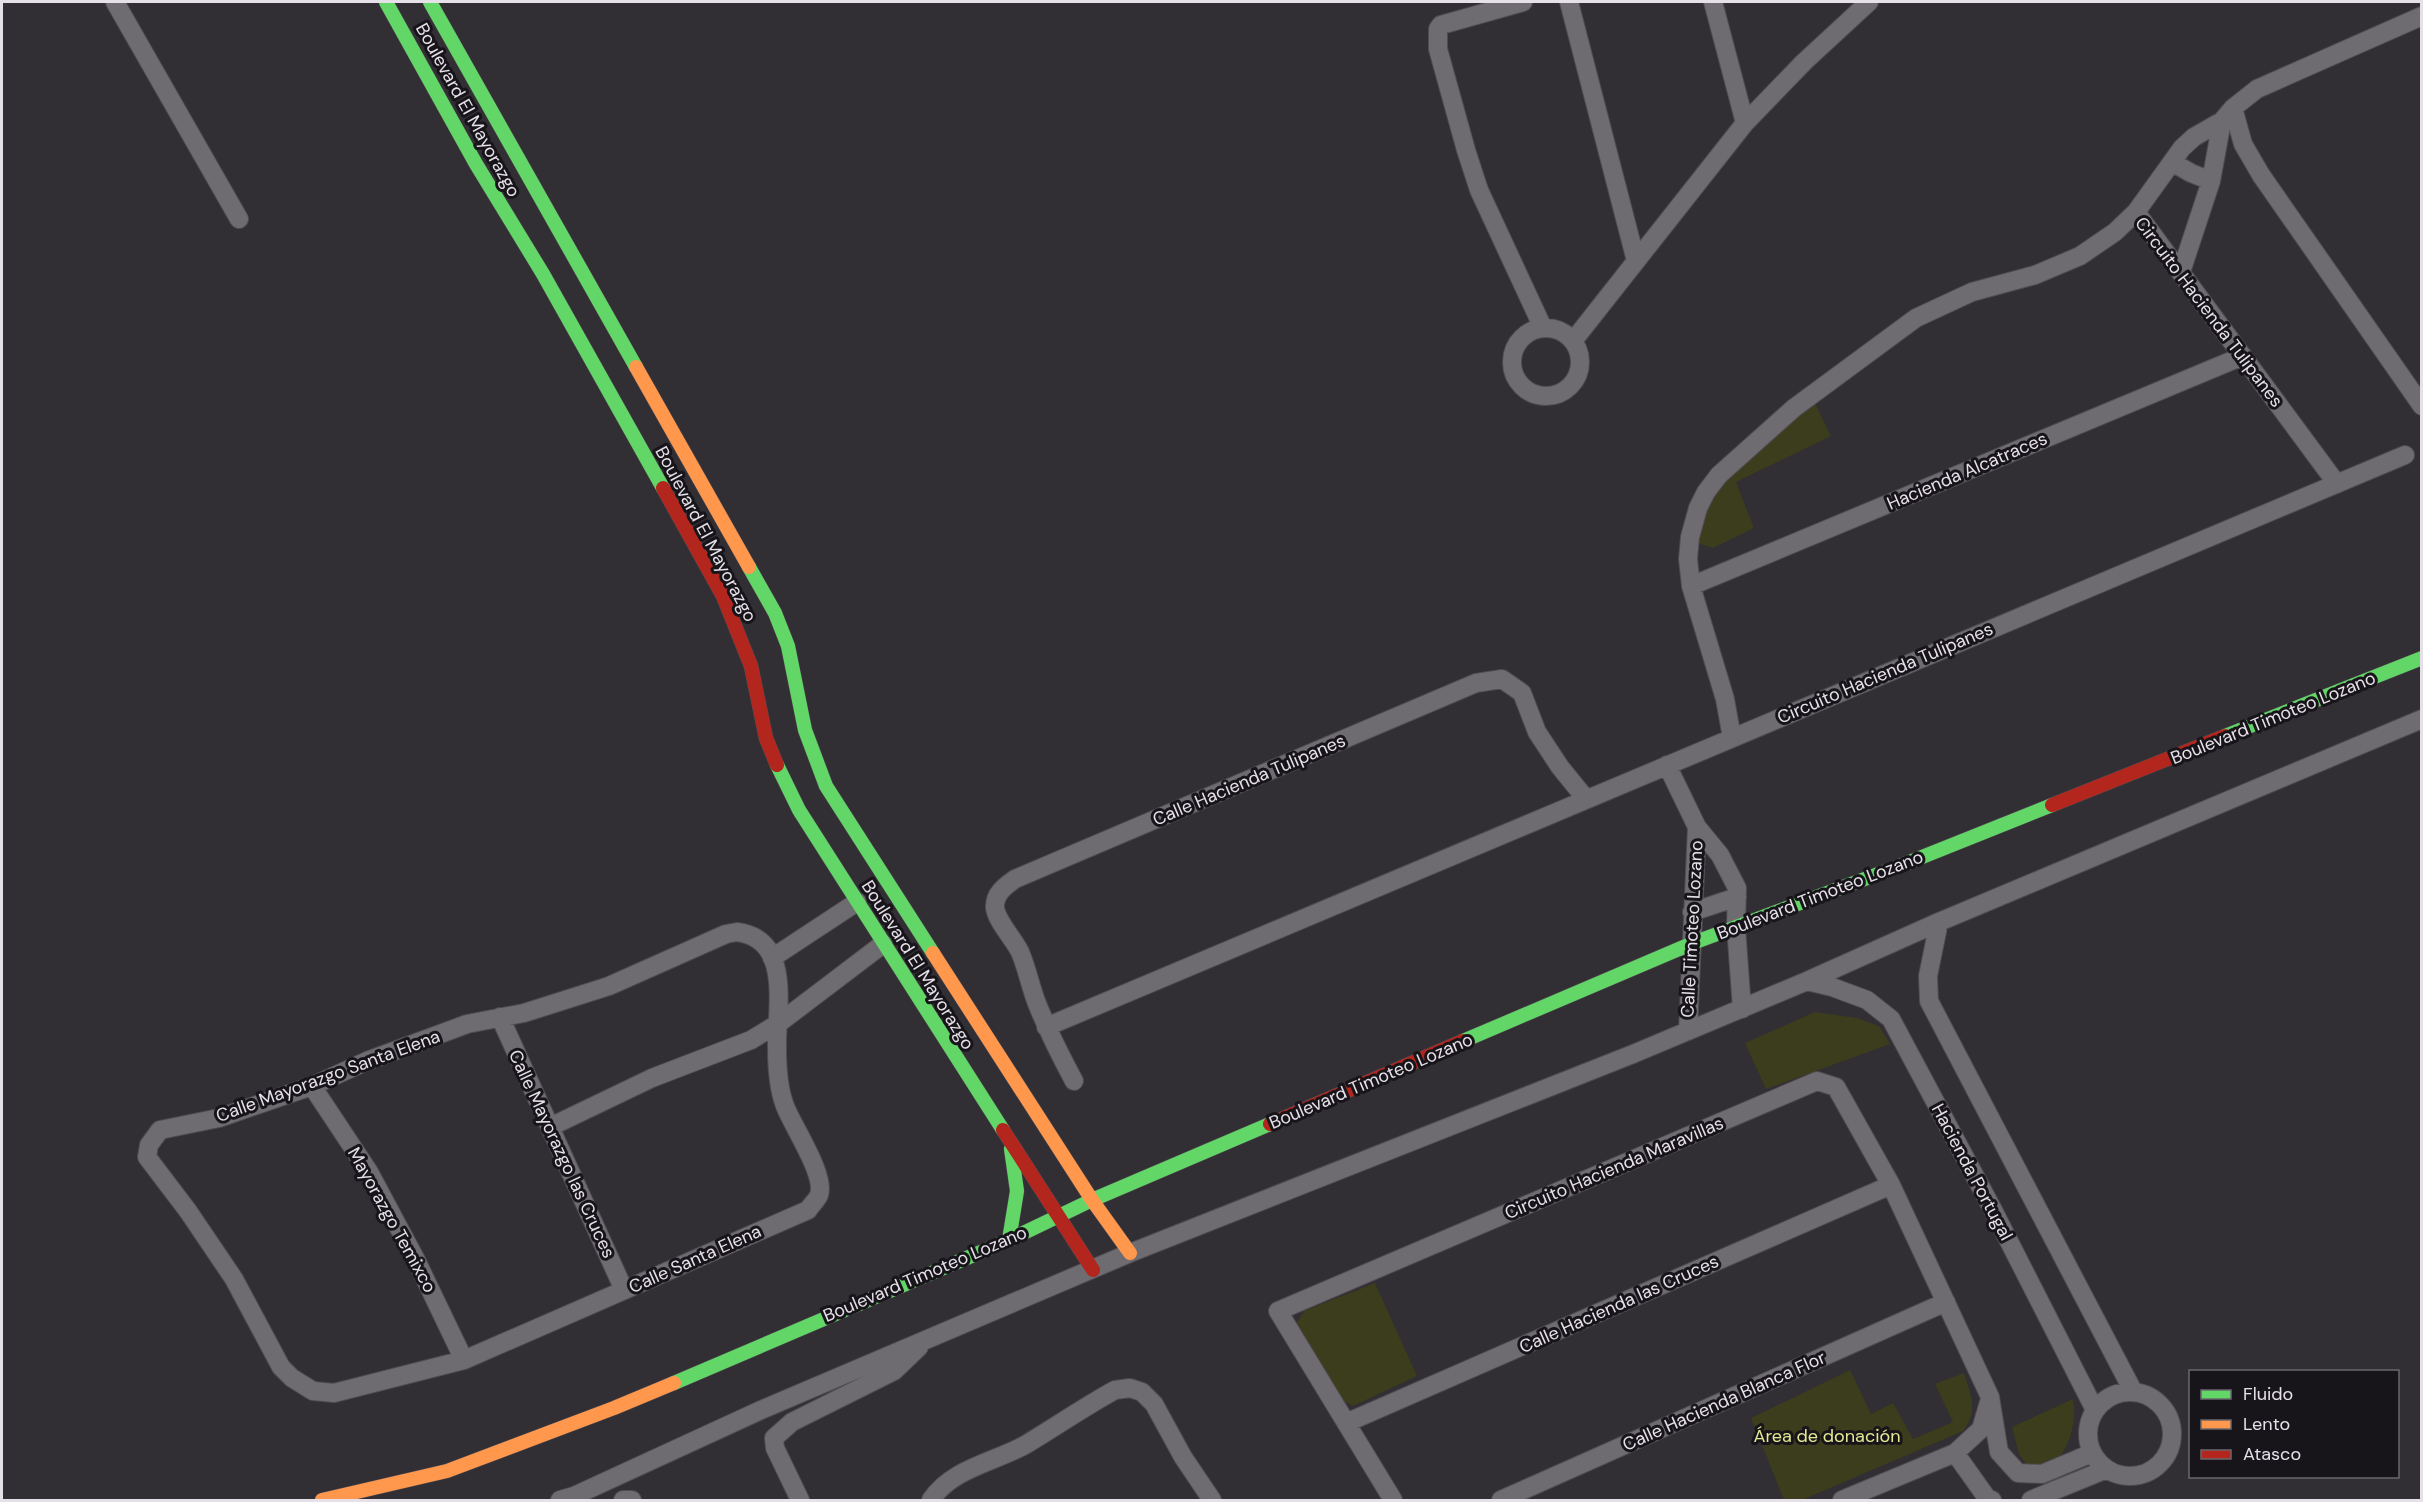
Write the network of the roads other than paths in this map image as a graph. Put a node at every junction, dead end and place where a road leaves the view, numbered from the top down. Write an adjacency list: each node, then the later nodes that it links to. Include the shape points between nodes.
1 (115, 2): 14 (street)
2 (386, 2): 32 (street, Boulevard El Mayorazgo, via 723,596 752,666 758,706 778,770)
3 (430, 2): 30 (street, Boulevard El Mayorazgo, via 760,584 788,646 805,730 818,767 840,811)
4 (1523, 2): 17 (street, via 1441,25 1438,42 1479,190)
5 (1569, 2): 15 (street)
6 (1713, 2): 10 (street)
7 (1861, 4): 10 (street)
8 (2421, 16): 9 (street, via 2279,78 2258,89)
9 (2228, 115): 11 (street, via 2194,137); 12 (street); 20 (street, via 2260,175)
10 (1746, 123): 15 (street)
11 (2172, 162): 12 (street); 13 (street)
12 (2211, 181): 16 (street)
13 (2136, 212): 16 (street, Circuito Hacienda Tulipanes); 23 (street, Circuito Hacienda Tulipanes, via 2080,256 2035,275 1972,292 1916,318 1794,408 1735,460 1706,492 1690,537)
14 (239, 219)
15 (1636, 261): 18 (street)
16 (2181, 272): 19 (street, Circuito Hacienda Tulipanes)
17 (1543, 328): 18 (street, via 1560,331); 18 (street, via 1524,336 1513,354 1515,375 1528,390 1548,396 1574,380 1580,360)
18 (1573, 341)
19 (2243, 356): 22 (street, Circuito Hacienda Tulipanes); 23 (street, Hacienda Alcatraces)
20 (2421, 406)
21 (2405, 455): 22 (street, Circuito Hacienda Tulipanes)
22 (2337, 484): 26 (street, Circuito Hacienda Tulipanes)
23 (1691, 585): 26 (street, Circuito Hacienda Tulipanes, via 1725,699)
24 (2421, 658): 35 (street, Boulevard Timoteo Lozano)
25 (2421, 719): 34 (street)
26 (1732, 738): 27 (street, Circuito Hacienda Tulipanes)
27 (1667, 765): 28 (street); 29 (street, Calle Timoteo Lozano)
28 (1586, 799): 44 (street); 44 (street, Calle Hacienda Tulipanes, via 1537,732 1522,693 1502,679 1476,683 1015,879 1003,888 996,897 997,917 1021,954)
29 (1697, 827): 31 (street, Calle Timoteo Lozano, via 1730,871); 33 (street, Calle Timoteo Lozano)
30 (894, 894): 36 (street); 51 (street, Boulevard El Mayorazgo)
31 (1737, 897): 33 (street); 35 (street, Calle Timoteo Lozano)
32 (857, 902): 36 (street, Boulevard El Mayorazgo); 39 (street)
33 (1692, 912): 38 (street, Calle Timoteo Lozano)
34 (1939, 922): 40 (street); 61 (street, via 1928,976 1929,1001)
35 (1737, 927): 38 (street, Boulevard Timoteo Lozano); 41 (street, Calle Timoteo Lozano)
36 (890, 931): 43 (street); 49 (street, Boulevard El Mayorazgo)
37 (749, 933): 39 (street, Calle Santa Elena); 42 (street, Calle Mayorazgo Santa Elena, via 726,934 609,986)
38 (1693, 943): 45 (street, Calle Timoteo Lozano); 51 (street, Boulevard Timoteo Lozano)
39 (772, 958): 43 (street, Calle Santa Elena, via 778,982)
40 (1806, 981): 41 (street); 63 (street, Hacienda Portugal, via 1867,1000 1891,1019)
41 (1742, 1009): 45 (street)
42 (500, 1017): 47 (street, Calle Mayorazgo Santa Elena, via 467,1024); 48 (street, Calle Mayorazgo las Cruces)
43 (779, 1023): 48 (street, via 751,1040 652,1078); 56 (street, Calle Santa Elena, via 778,1075 782,1094 815,1169 819,1196 808,1210)
44 (1046, 1027): 46 (street, Calle Hacienda Tulipanes)
45 (1688, 1031): 54 (street)
46 (1074, 1082)
47 (312, 1086): 59 (street, Mayorazgo Temixco, via 369,1172); 60 (street, Calle Mayorazgo Santa Elena, via 219,1118 160,1130 149,1145 147,1157 234,1279 281,1368)
48 (550, 1127): 56 (street, Calle Mayorazgo las Cruces)
49 (1010, 1143): 52 (street, Boulevard El Mayorazgo); 53 (street, via 1017,1191)
50 (1891, 1185): 57 (street, Circuito Hacienda Maravillas); 64 (street, Calle Hacienda las Cruces); 64 (street, Circuito Hacienda Maravillas, via 1836,1087 1817,1081 1278,1311)
51 (1092, 1200): 52 (street, Boulevard Timoteo Lozano); 54 (street, Boulevard El Mayorazgo)
52 (1060, 1216): 53 (street, Boulevard Timoteo Lozano); 55 (street, Boulevard El Mayorazgo)
53 (1009, 1240): 68 (street, Boulevard Timoteo Lozano, via 614,1408 447,1471)
54 (1130, 1253): 55 (street)
55 (1093, 1269): 58 (street)
56 (624, 1290): 59 (street, Calle Santa Elena)
57 (1946, 1302): 62 (street, Circuito Hacienda Maravillas); 76 (street, Calle Hacienda Blanca Flor)
58 (926, 1340): 69 (street); 72 (street, via 894,1371 792,1422 774,1438)
59 (464, 1360): 60 (street, Calle Santa Elena, via 334,1393)
60 (300, 1385)
61 (2133, 1391): 63 (street, via 2111,1395); 67 (street, via 2154,1398 2169,1414 2173,1436 2166,1457 2150,1472 2128,1476)
62 (1990, 1397): 65 (street, via 1981,1429); 66 (street, Circuito Hacienda Maravillas, via 1999,1452 2018,1473 2042,1474)
63 (2095, 1410): 66 (street, via 2088,1431)
64 (1346, 1423): 75 (street, Circuito Hacienda Maravillas)
65 (1955, 1453): 77 (street); 78 (street)
66 (2092, 1453): 67 (street)
67 (2107, 1469): 79 (street)
68 (322, 1500)
69 (560, 1500)
70 (623, 1500): 71 (street)
71 (632, 1500)
72 (800, 1500)
73 (931, 1500): 74 (street, via 964,1472 1023,1445 1115,1390 1130,1388 1142,1392 1154,1404)
74 (1212, 1500)
75 (1393, 1500)
76 (1501, 1500)
77 (1842, 1500)
78 (1992, 1500)
79 (2031, 1500)

